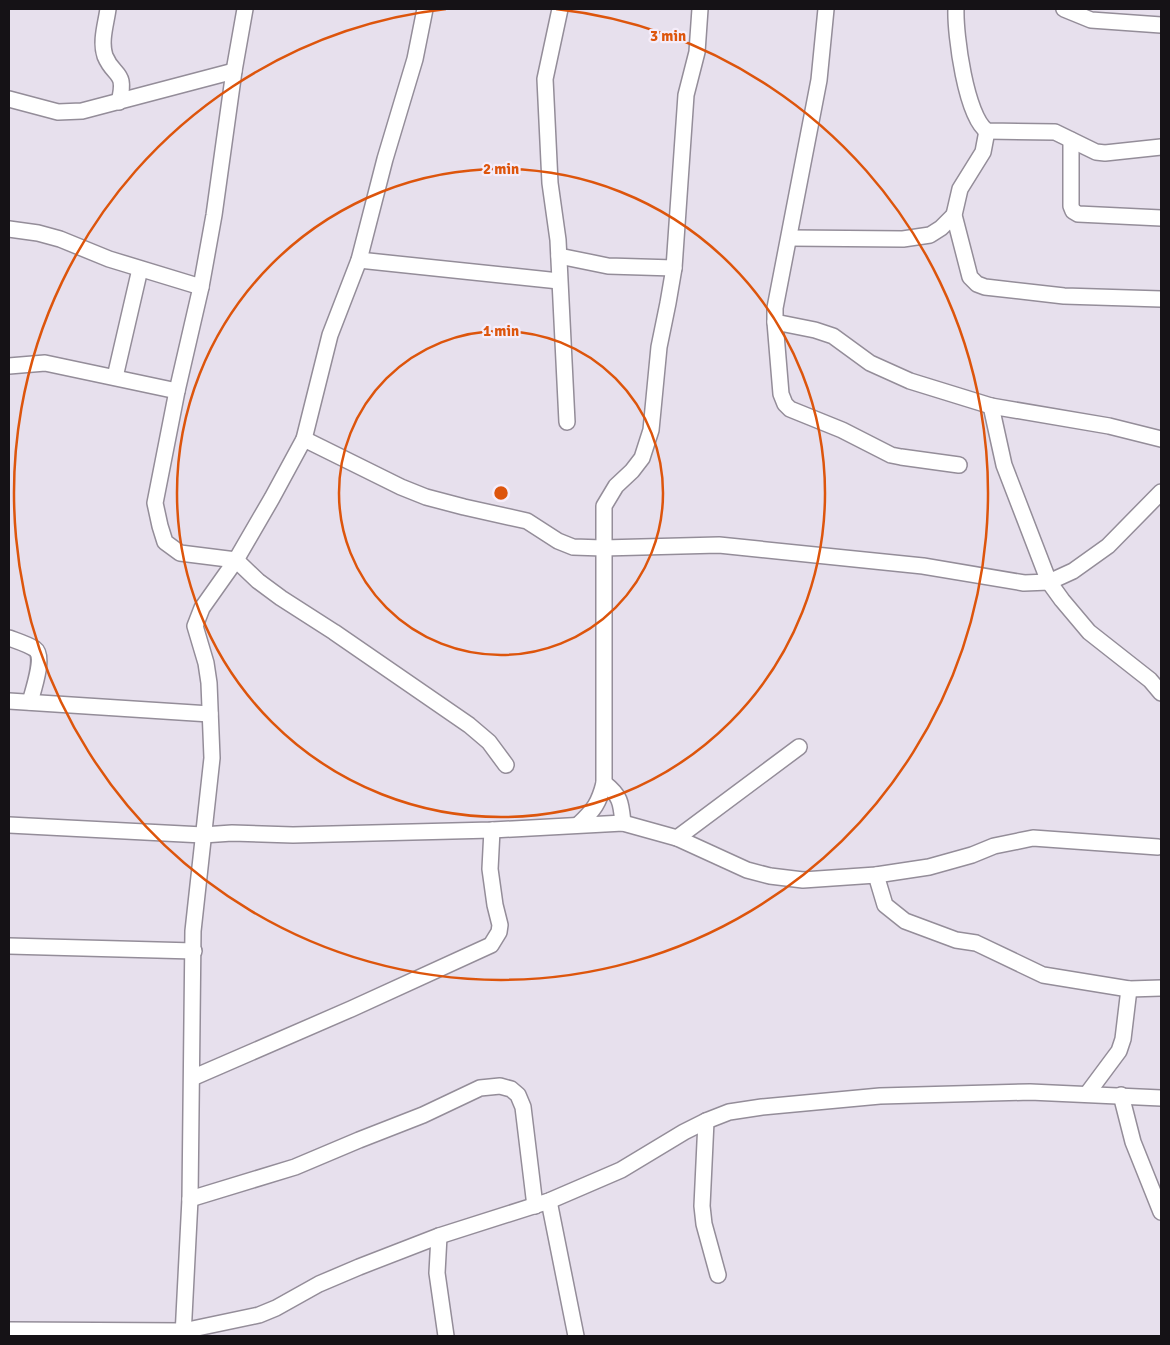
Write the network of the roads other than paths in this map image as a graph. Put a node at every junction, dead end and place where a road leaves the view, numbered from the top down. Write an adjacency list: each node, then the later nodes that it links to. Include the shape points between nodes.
1 (108, 9): 12 (street, via 104,49 121,79)
2 (245, 9): 10 (street)
3 (425, 9): 21 (street, via 415,59)
4 (560, 9): 20 (street, via 545,79 550,183)
5 (700, 9): 22 (street, via 697,52 686,95)
6 (826, 9): 19 (street, via 819,80)
7 (956, 9): 13 (street, via 959,51 967,90 978,122)
8 (1064, 9): 9 (street, via 1091,20)
9 (1161, 25)
10 (234, 71): 12 (street); 25 (street)
11 (9, 99): 12 (street, via 58,112 82,111)
12 (119, 102)
13 (987, 131): 14 (street, via 1055,132); 16 (street, via 982,152 960,189)
14 (1071, 140): 15 (street, via 1105,154); 17 (street, via 1073,211 1078,214)
15 (1161, 147)
16 (954, 215): 19 (street, via 930,234 902,239); 26 (street, via 970,277 977,284 1064,296)
17 (1161, 218)
18 (9, 228): 23 (street, via 60,238)
19 (790, 238): 27 (street)
20 (559, 256): 22 (street, via 608,266); 24 (street)
21 (359, 260): 24 (street); 33 (street, via 330,335)
22 (674, 268): 37 (street, via 658,347 651,430 642,458 616,486 604,506)
23 (140, 269): 25 (street); 29 (street)
24 (559, 281): 32 (street)
25 (201, 287): 30 (street)
26 (1161, 299)
27 (775, 322): 31 (street, via 833,336 870,362 910,381); 35 (street, via 780,394 790,408 901,458)
28 (9, 366): 29 (street, via 46,362)
29 (115, 377): 30 (street)
30 (177, 391): 38 (street, via 155,503 165,542 180,553)
31 (991, 406): 34 (street); 39 (street, via 1004,465)
32 (567, 422)
33 (304, 438): 37 (street, via 426,497 527,521 573,547); 38 (street)
34 (1161, 438)
35 (959, 465)
36 (1161, 492): 39 (street, via 1100,552)
37 (603, 548): 39 (street, via 719,545 923,566 1024,584); 47 (street)
38 (236, 560): 44 (street, via 202,608 195,626 206,663); 46 (street, via 282,598 469,725 489,742)
39 (1050, 582): 41 (street, via 1089,632 1150,680)
40 (9, 638): 43 (street, via 39,654)
41 (1161, 693)
42 (9, 700): 43 (street)
43 (30, 702): 44 (street)
44 (210, 714): 52 (street, via 212,758)
45 (799, 747): 53 (street)
46 (506, 765)
47 (604, 783): 48 (street, via 620,799); 49 (street, via 600,800)
48 (623, 823): 49 (street); 53 (street)
49 (579, 824): 51 (street)
50 (9, 825): 52 (street)
51 (492, 830): 52 (street); 60 (street, via 490,869 500,925 491,945)
52 (203, 835): 57 (street, via 192,931)
53 (677, 838): 55 (street, via 747,870 770,876 803,880)
54 (1158, 847): 55 (street, via 1034,838 994,846 929,867)
55 (876, 875): 59 (street, via 885,905 905,922 956,940 976,943 1043,975)
56 (9, 946): 57 (street)
57 (194, 951): 60 (street)
58 (1161, 988): 59 (street)
59 (1129, 989): 61 (street, via 1119,1051)
60 (192, 1078): 65 (street)
61 (1087, 1094): 62 (street); 64 (street, via 1030,1092 880,1096 762,1107 729,1112)
62 (1121, 1096): 63 (street); 68 (street, via 1133,1142)
63 (1161, 1098)
64 (706, 1121): 66 (street, via 621,1170); 70 (street, via 702,1206)
65 (190, 1199): 67 (street, via 295,1167 480,1088 500,1086 512,1089 523,1107); 72 (street)
66 (549, 1201): 67 (street); 74 (street)
67 (534, 1206): 69 (street)
68 (1161, 1212)
69 (439, 1236): 72 (street, via 319,1284 259,1315); 73 (street, via 437,1273)
70 (718, 1275)
71 (9, 1330): 72 (street)
72 (183, 1334)
73 (446, 1336)
74 (576, 1336)

